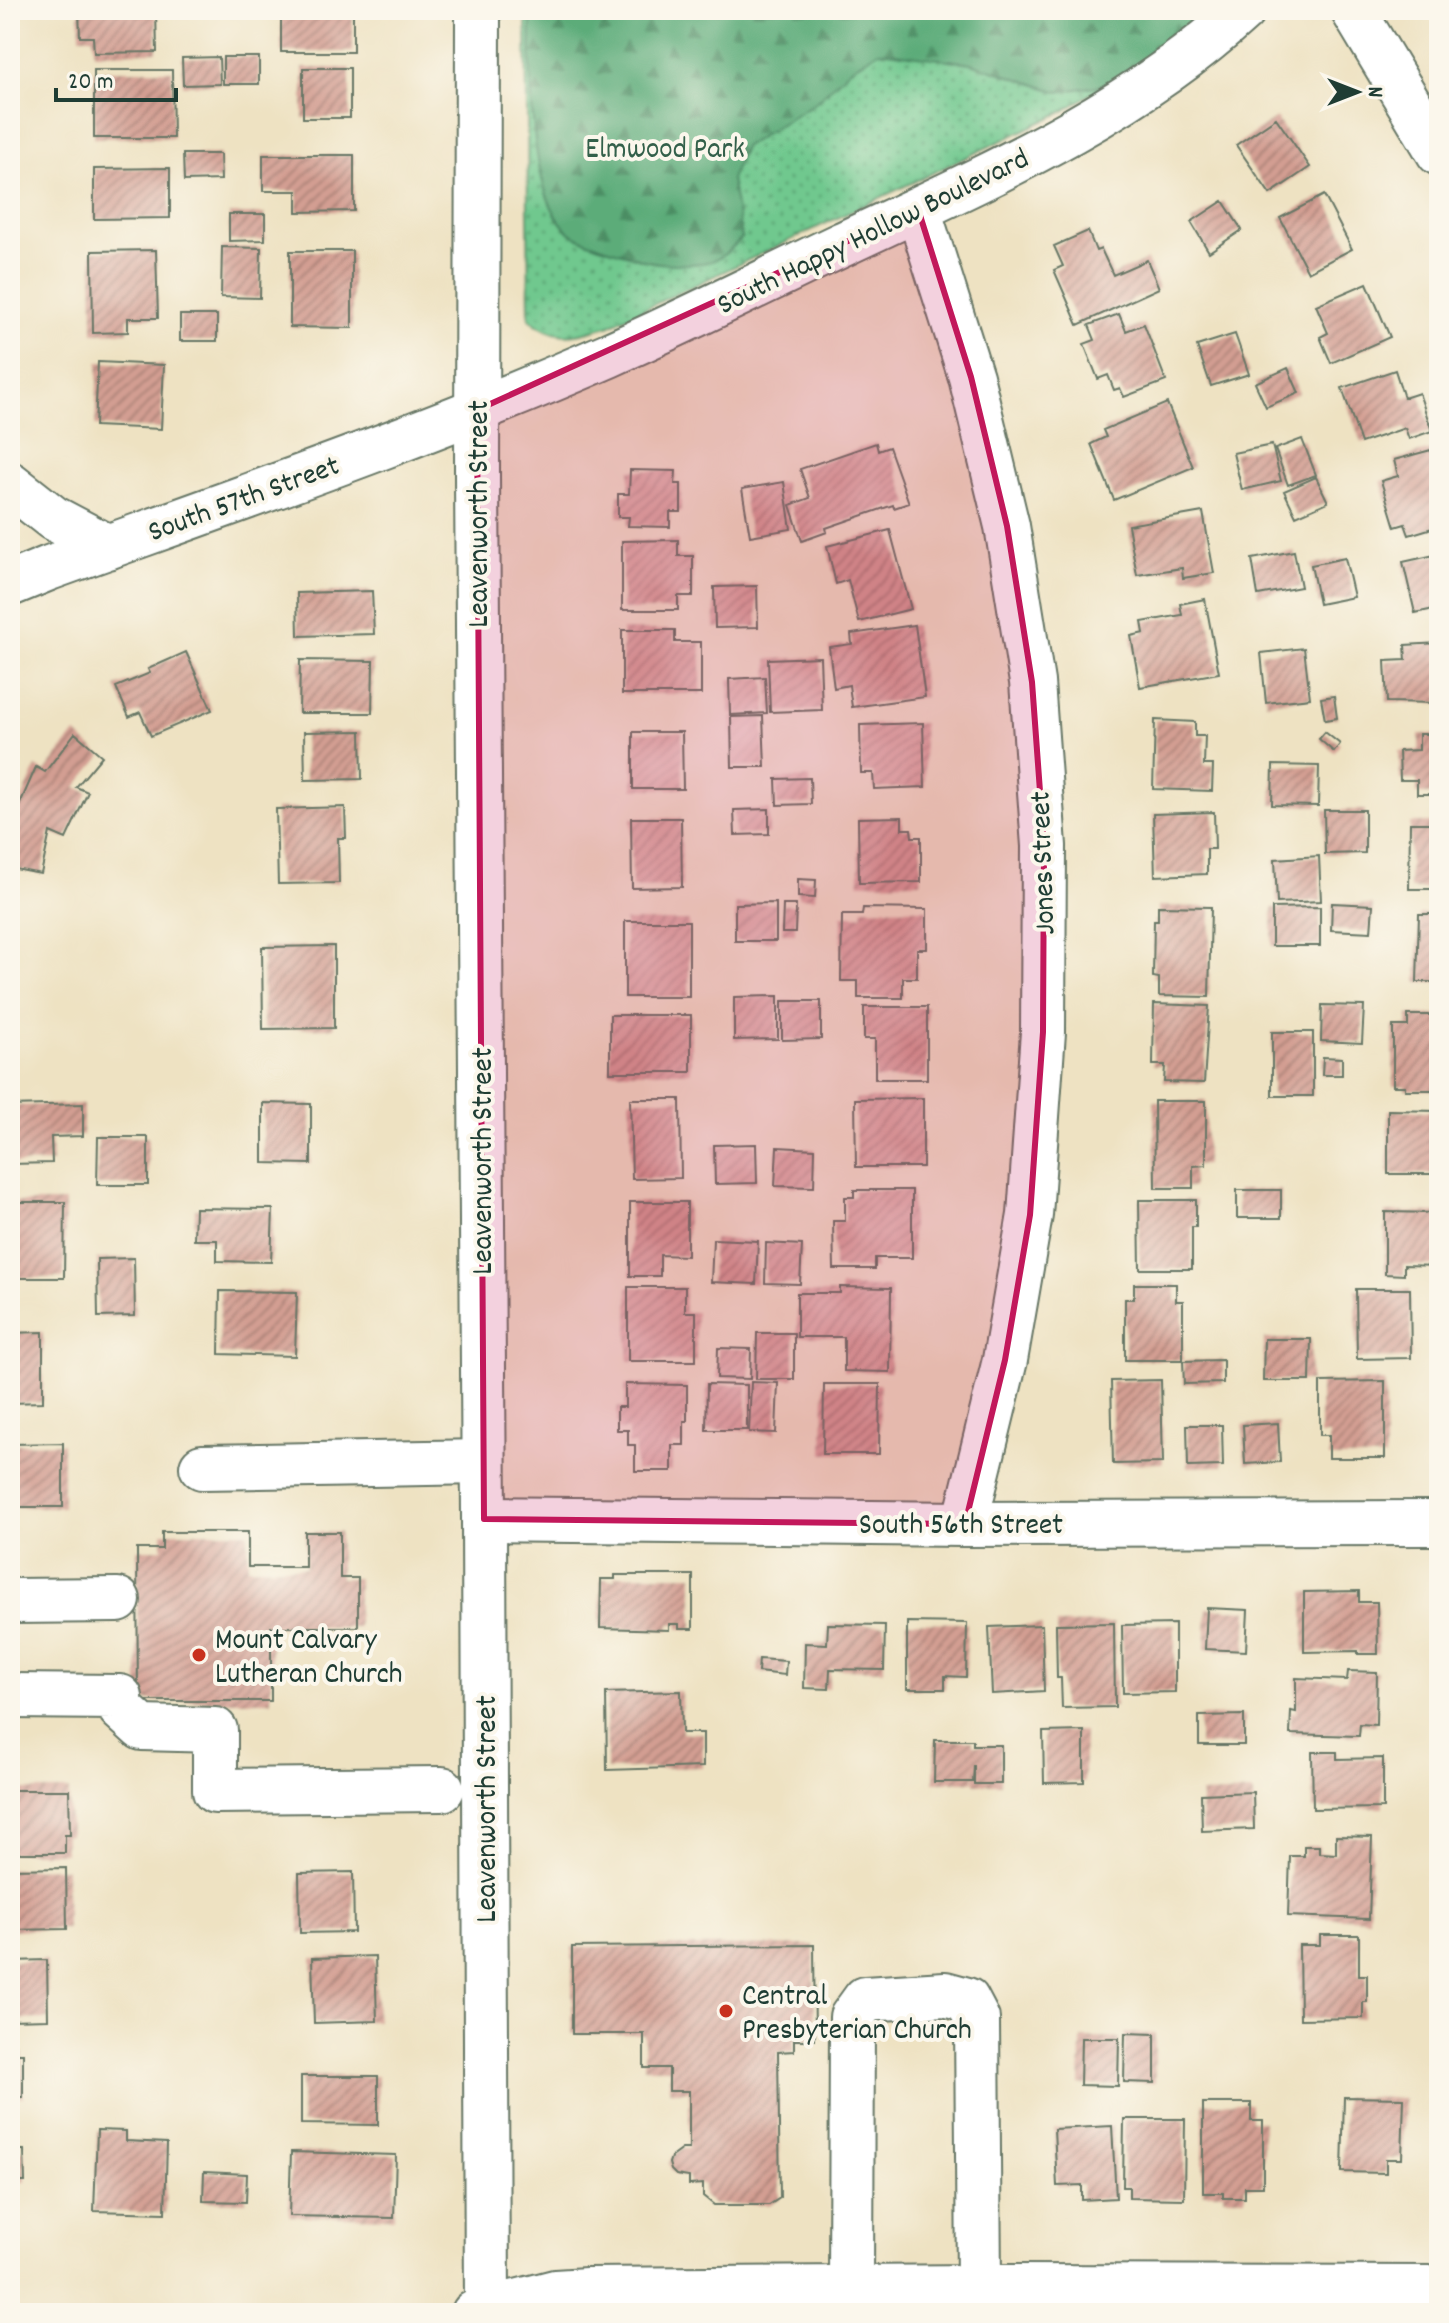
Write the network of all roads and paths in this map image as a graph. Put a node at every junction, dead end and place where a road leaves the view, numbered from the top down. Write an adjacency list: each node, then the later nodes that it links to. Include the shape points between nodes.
1 (478, 10): 6 (street, Leavenworth Street)
2 (1243, 10): 5 (street, South Happy Hollow Boulevard, via 1155,81 1057,142)
3 (1353, 10): 4 (street)
4 (1439, 153)
5 (918, 209): 6 (street, South Happy Hollow Boulevard, via 609,355); 14 (street, Jones Street, via 971,377 1007,526 1032,682 1044,846 1043,1032 1030,1215 1005,1360)
6 (477, 410): 8 (street, South 57th Street); 10 (street, Leavenworth Street)
7 (10, 484): 8 (street, via 53,518)
8 (108, 547): 9 (street, South 57th Street)
9 (10, 584)
10 (483, 1462): 11 (street); 12 (street, Leavenworth Street)
11 (202, 1467)
12 (484, 1519): 14 (street, South 56th Street); 24 (street, Leavenworth Street)
13 (1439, 1523): 14 (street, South 56th Street)
14 (965, 1524)
15 (118, 1600): 16 (street)
16 (10, 1601)
17 (10, 1696): 18 (street, via 120,1697 121,1709 142,1728 215,1730 215,1791)
18 (442, 1789)
19 (979, 2287): 21 (street); 21 (street, via 977,2019 967,2000 945,1994 865,1999 852,2017); 22 (street)
20 (1439, 2288): 22 (street)
21 (851, 2289): 23 (street)
22 (1084, 2300)
23 (795, 2301): 24 (street, via 563,2291)
24 (482, 2312)

